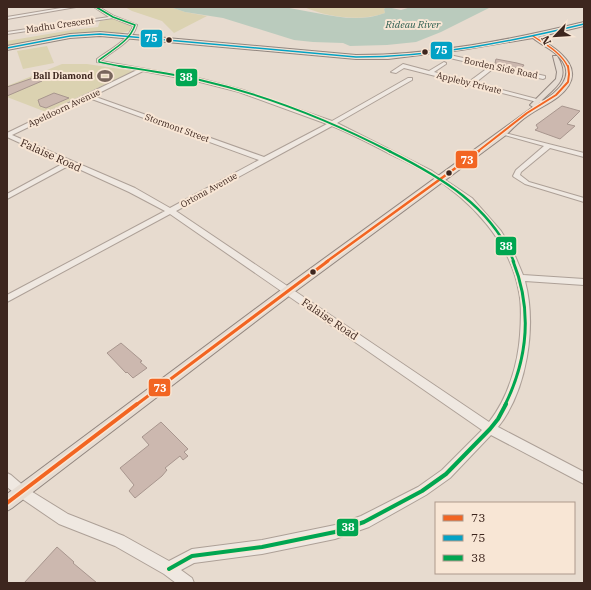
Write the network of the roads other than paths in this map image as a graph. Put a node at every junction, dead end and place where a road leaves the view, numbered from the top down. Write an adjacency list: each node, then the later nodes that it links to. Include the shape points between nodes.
1 (74, 7): 4 (street, Madhu Crescent)
2 (96, 7): 3 (street)
3 (113, 17): 7 (street, Madhu Crescent); 8 (street, via 134,23 134,30)
4 (7, 18)
5 (584, 24): 6 (main road)
6 (576, 26): 9 (main road); 14 (main road, via 552,40)
7 (7, 33)
8 (130, 36): 12 (main road, via 81,35); 13 (main road, via 356,57 388,57); 19 (street, via 98,61)
9 (531, 37): 10 (main road); 11 (main road); 14 (main road)
10 (512, 40): 11 (main road, via 528,40); 13 (main road)
11 (541, 44): 17 (main road, via 556,58)
12 (7, 48)
13 (436, 51): 16 (street, Borden Side Road)
14 (560, 55): 18 (main road)
15 (444, 62): 21 (street)
16 (492, 67): 22 (street, Borden Side Road); 24 (street)
17 (561, 68): 18 (main road); 26 (main road, via 559,80)
18 (569, 69): 27 (main road, via 569,80)
19 (142, 70): 25 (street, Apeldoorn Avenue); 29 (street, via 200,80 241,91)
20 (394, 72): 21 (street, Appleby Private, via 403,66)
21 (430, 73): 24 (street, Appleby Private)
22 (543, 77)
23 (410, 79): 29 (street, Ortona Avenue)
24 (471, 83): 26 (street, Appleby Private)
25 (89, 96): 31 (street, Apeldoorn Avenue); 34 (street, Stormont Street)
26 (538, 100): 27 (street, Appleby Private); 28 (main road)
27 (546, 102): 28 (main road)
28 (526, 114): 30 (main road)
29 (332, 123): 34 (street, Ortona Avenue); 36 (street)
30 (503, 133): 32 (street); 36 (main road)
31 (7, 135): 35 (street, Falaise Road)
32 (548, 146): 33 (street); 38 (street, via 518,171 516,176 528,183)
33 (584, 156)
34 (265, 160): 39 (street, Ortona Avenue)
35 (69, 163): 37 (street); 39 (street, Falaise Road, via 132,190)
36 (440, 178): 40 (street, via 469,200 498,233); 42 (main road)
37 (7, 197)
38 (584, 200)
39 (171, 211): 42 (street, Falaise Road); 43 (street, Ortona Avenue)
40 (520, 278): 41 (street); 44 (street, via 526,320 524,351 506,404)
41 (584, 282)
42 (289, 290): 44 (street, Falaise Road); 47 (main road)
43 (7, 299)
44 (490, 429): 45 (street, Falaise Road); 49 (street, via 446,474 422,491 364,522 335,532 262,547 192,556)
45 (584, 478)
46 (7, 479): 47 (street)
47 (22, 492): 48 (main road); 49 (street, via 64,519 119,541)
48 (7, 503)
49 (169, 569): 50 (street)
50 (186, 583)

